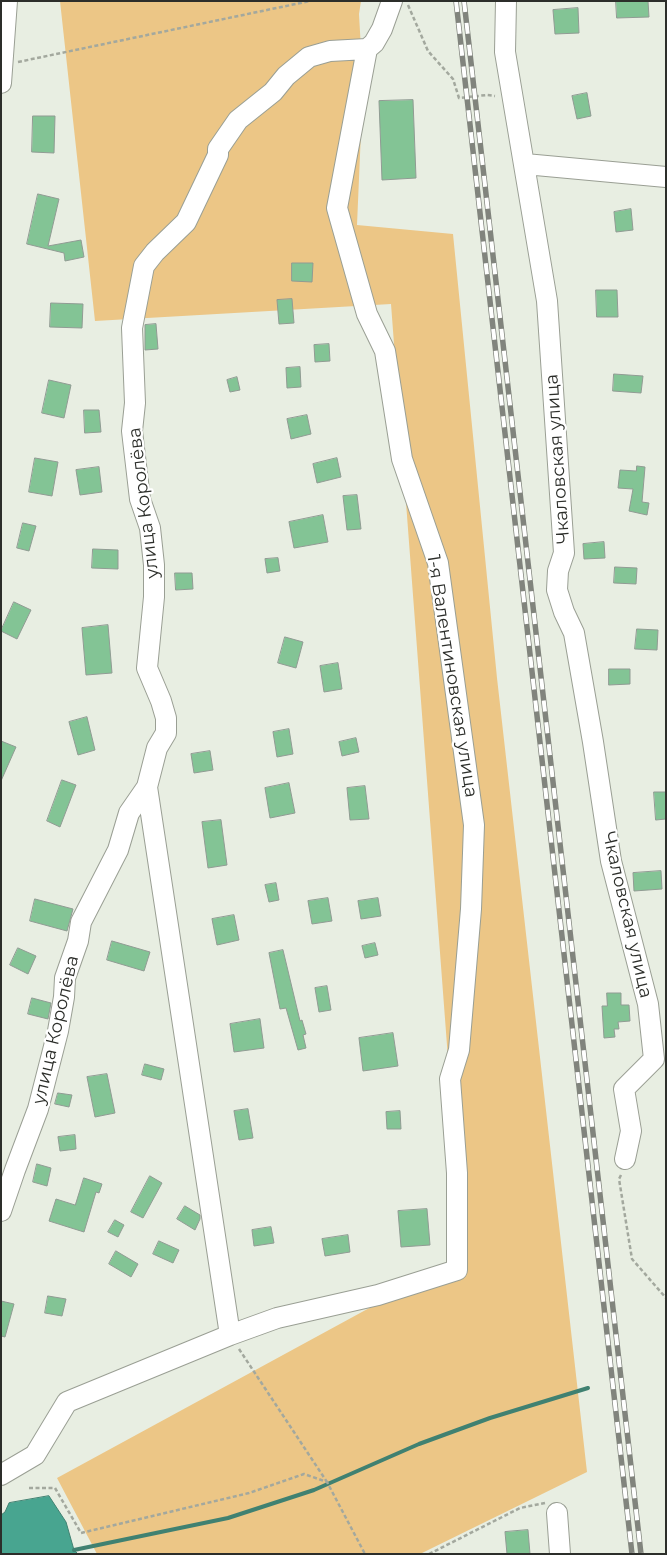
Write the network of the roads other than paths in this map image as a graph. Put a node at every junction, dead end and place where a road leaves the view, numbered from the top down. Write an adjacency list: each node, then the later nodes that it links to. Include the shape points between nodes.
1 (7, 1): 5 (street)
2 (392, 1): 4 (street, via 382,29)
3 (506, 1): 6 (street, Чкаловская улица, via 505,52)
4 (367, 49): 8 (street, улица Королёва, via 330,51 309,57 238,120 218,149 186,222 144,266 132,328 135,403 132,431 140,500 150,528 154,565 147,668 166,718 166,733 157,748); 11 (street, 1-я Валентиновская улица, via 337,208 367,314 385,351 402,459 438,563 474,826 471,909 459,1050 450,1079 457,1173 456,1270 378,1295 277,1318)
5 (2, 71)
6 (525, 164): 7 (street); 9 (street, Чкаловская улица, via 548,311 564,553 558,571 557,590 574,633 611,861 648,1004 654,1059 624,1089 631,1131)
7 (666, 177)
8 (147, 787): 10 (street, улица Королёва, via 129,813 118,850 81,922 65,978 58,1031 38,1109); 11 (street)
9 (625, 1159)
10 (1, 1211)
11 (230, 1336): 12 (street, via 67,1402 35,1455)
12 (1, 1475)
13 (558, 1513): 14 (street)
14 (560, 1554)

